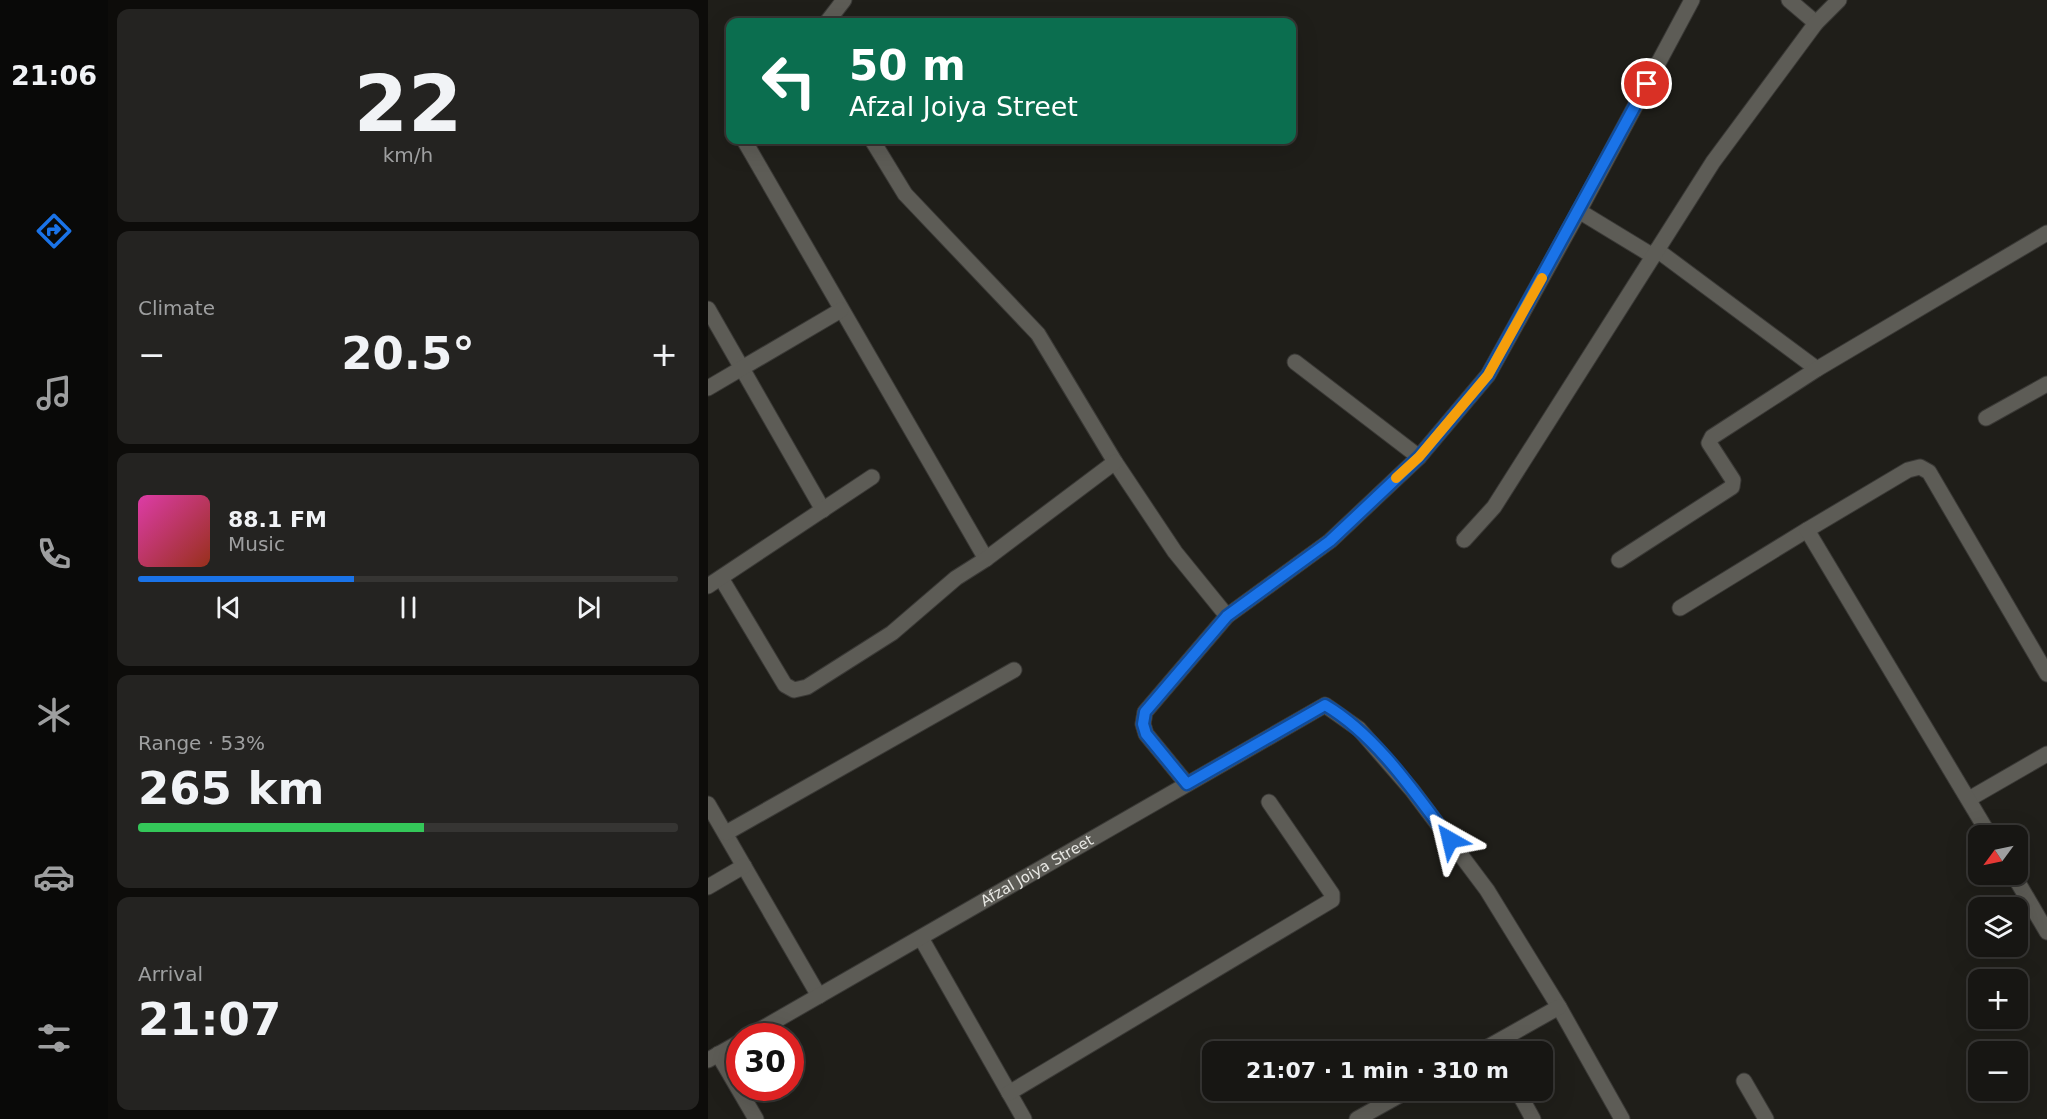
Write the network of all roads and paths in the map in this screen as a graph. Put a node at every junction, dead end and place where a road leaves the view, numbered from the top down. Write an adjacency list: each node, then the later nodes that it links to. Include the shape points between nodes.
1 (844, 0): 5 (street)
2 (1692, 0): 9 (street)
3 (1789, 0): 6 (street)
4 (1839, 0): 6 (street)
5 (830, 18)
6 (1816, 23): 11 (street, via 1713,162)
7 (746, 144): 13 (street)
8 (874, 144): 21 (street, via 905,194 1038,334)
9 (1579, 211): 11 (street); 20 (street, via 1488,375)
10 (2047, 233): 16 (street)
11 (1655, 253): 16 (street); 25 (street, via 1494,507)
12 (708, 309): 15 (street)
13 (841, 310): 15 (street); 26 (street)
14 (1295, 362): 20 (street)
15 (742, 368): 18 (street); 23 (street)
16 (1817, 369): 27 (street, via 1710,439 1733,480 1732,487)
17 (2047, 384): 19 (street)
18 (708, 388)
19 (1986, 418)
20 (1419, 457): 30 (street, via 1330,541)
21 (1114, 462): 26 (street); 30 (street, via 1175,552)
22 (873, 477): 23 (street)
23 (823, 510): 28 (street)
24 (1807, 530): 29 (street); 32 (street, via 1908,470 1920,467 1929,472); 35 (street)
25 (1464, 540)
26 (986, 559): 28 (street, via 956,578 892,633 807,687 794,690 785,685)
27 (1619, 560)
28 (714, 582)
29 (1680, 608)
30 (1227, 616): 34 (street, via 1145,712 1146,734)
31 (1014, 670): 39 (street)
32 (2047, 674)
33 (2047, 754): 35 (street)
34 (1187, 784): 44 (street, Afzal Joiya Street); 46 (street, Afzal Joiya Street, via 1325,705 1359,729 1412,790 1487,890)
35 (1969, 799): 38 (street)
36 (1269, 802): 51 (street, via 1332,894 1332,900)
37 (708, 804): 39 (street)
38 (1984, 825)
39 (726, 833): 40 (street)
40 (744, 866): 42 (street); 45 (street)
41 (2019, 885): 43 (street)
42 (708, 887)
43 (2047, 932)
44 (921, 938): 45 (street, Afzal Joiya Street); 51 (street)
45 (819, 996): 47 (street, Afzal Joiya Street)
46 (1559, 1007): 48 (street); 58 (street)
47 (772, 1023)
48 (1502, 1041)
49 (713, 1057): 55 (street)
50 (1744, 1081): 59 (street)
51 (1010, 1093): 56 (street)
52 (1391, 1101): 54 (street)
53 (1523, 1101): 57 (street)
54 (1366, 1117)
55 (756, 1119)
56 (1024, 1119)
57 (1533, 1119)
58 (1622, 1119)
59 (1766, 1119)

